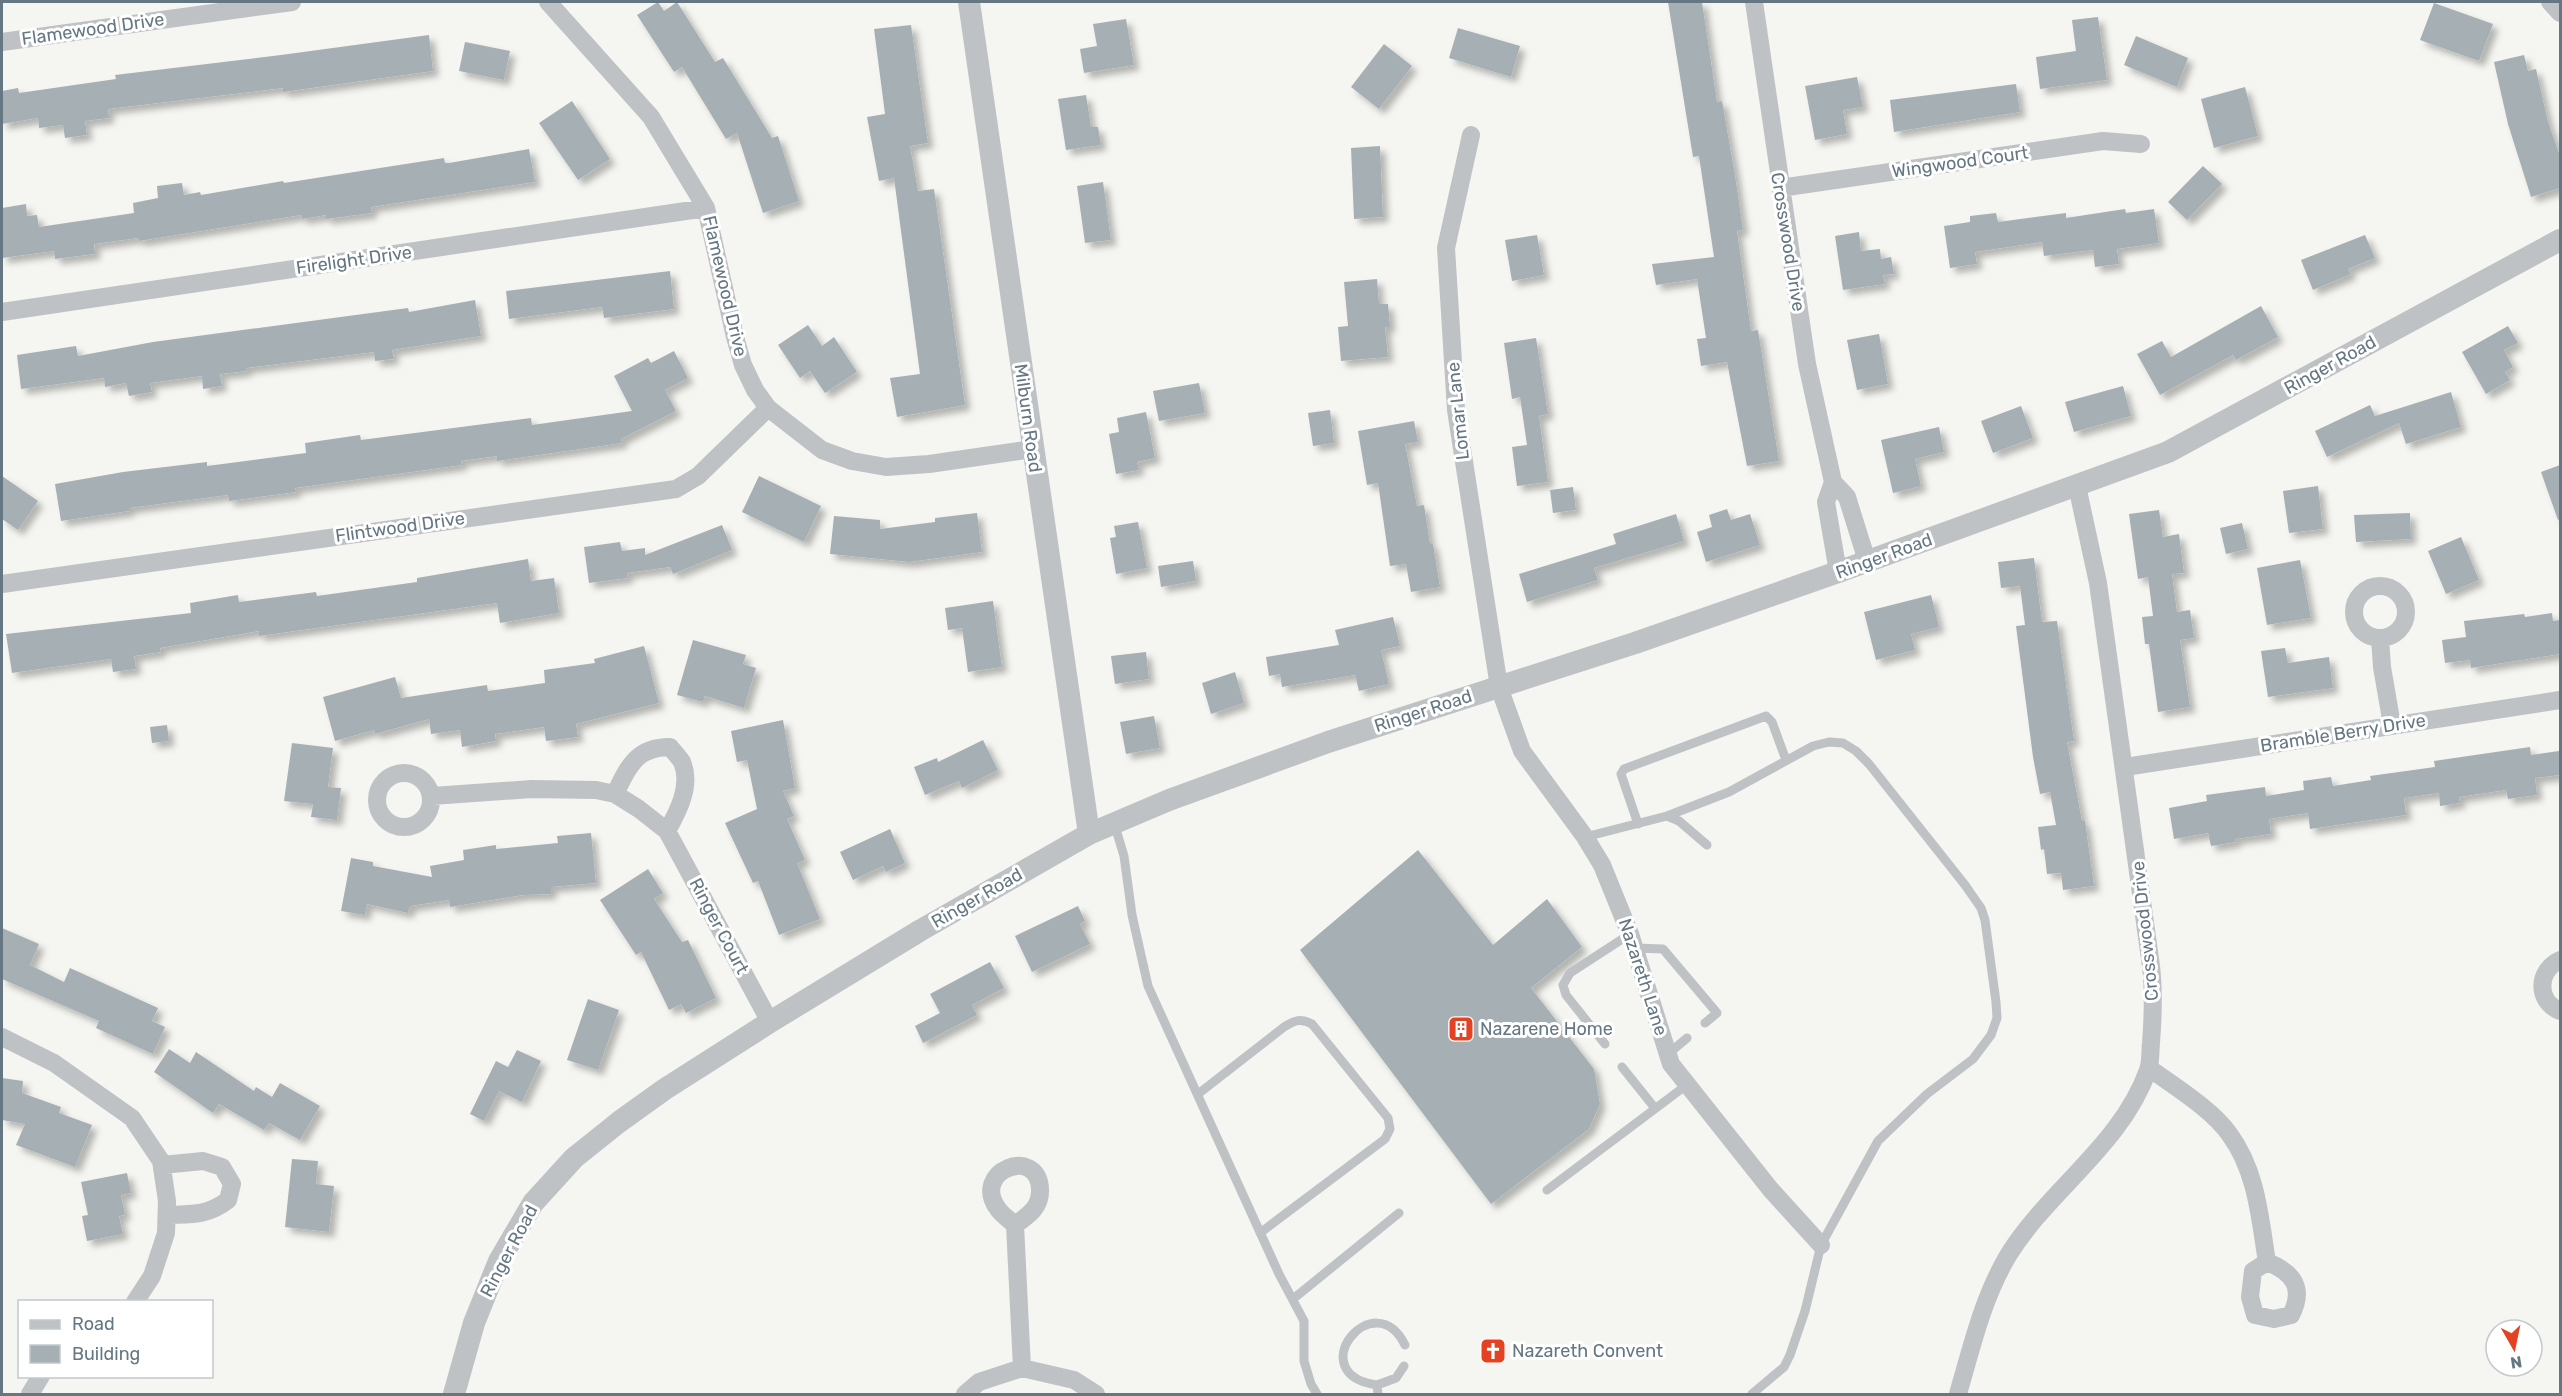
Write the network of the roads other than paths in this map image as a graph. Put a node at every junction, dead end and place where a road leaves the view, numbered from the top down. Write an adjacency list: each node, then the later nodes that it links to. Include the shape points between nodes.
1 (292, 2): 7 (street, Flamewood Drive)
2 (548, 2): 11 (street, Flamewood Drive, via 651,117)
3 (969, 2): 15 (street, Milburn Road)
4 (1754, 2): 10 (street, Crosswood Drive)
5 (2550, 2): 6 (street)
6 (2560, 12)
7 (2, 42)
8 (1471, 135): 22 (street, Lomar Lane, via 1446,248 1456,410)
9 (2140, 144): 10 (street, Wingwood Court, via 2103,141)
10 (1780, 188): 16 (street, Crosswood Drive, via 1807,364)
11 (706, 208): 13 (street, Firelight Drive); 14 (street, Flamewood Drive, via 743,365)
12 (2560, 240): 17 (street, Ringer Road, via 2196,439)
13 (2, 312)
14 (768, 408): 15 (street, Flamewood Drive, via 822,450 886,467); 20 (street, Flintwood Drive, via 698,476 676,489)
15 (1033, 449): 33 (street, Milburn Road)
16 (1833, 482): 18 (street, Crosswood Drive, via 1847,496); 19 (street, Crosswood Drive, via 1826,502)
17 (2077, 486): 18 (street, Ringer Road); 26 (street, Crosswood Drive, via 2098,583)
18 (1867, 561): 19 (street, Ringer Road)
19 (1838, 572): 22 (street, Ringer Road)
20 (2, 584)
21 (2380, 638): 24 (street)
22 (1499, 687): 30 (street, Ringer Road, via 1328,742); 34 (street, Nazareth Lane, via 1522,751)
23 (2560, 700): 24 (street, Bramble Berry Drive)
24 (2392, 725): 26 (street, Bramble Berry Drive)
25 (1786, 760): 29 (lane, via 1729,792); 31 (lane, via 1766,716 1624,769 1622,774); 56 (lane, via 1829,742 1843,743 1869,764 1981,908 1996,1002 1997,1018 1983,1048 1906,1112 1878,1141)
26 (2125, 766): 46 (street, Crosswood Drive, via 2154,990)
27 (615, 794): 28 (street, Ringer Court, via 532,789); 32 (street, Ringer Court); 32 (street, via 634,760 652,747 670,747 682,762 686,778 680,809)
28 (432, 796)
29 (1667, 816): 31 (lane); 35 (lane)
30 (1114, 822): 33 (street, Ringer Road); 48 (lane, via 1148,986)
31 (1638, 824): 34 (lane)
32 (667, 831): 39 (street, Ringer Court)
33 (1089, 834): 39 (street, Ringer Road)
34 (1585, 837): 36 (street, Nazareth Lane, via 1602,866)
35 (1707, 845)
36 (1632, 941): 40 (lane, via 1664,949 1717,1013); 43 (lane, via 1570,973 1563,985 1566,995); 44 (street, Nazareth Lane)
37 (2560, 960): 38 (street, via 2546,971 2542,984 2548,1003)
38 (2560, 1011)
39 (770, 1022): 66 (street, Ringer Road, via 619,1122 551,1181 533,1203 499,1261 474,1323)
40 (1706, 1023)
41 (2, 1037): 50 (street, via 54,1063 132,1118)
42 (1687, 1038): 44 (lane)
43 (1605, 1044)
44 (1668, 1054): 47 (street, Nazareth Lane, via 1671,1064)
45 (1622, 1067): 49 (lane)
46 (2149, 1068): 57 (street, via 2230,1134 2258,1199); 71 (street, Crosswood Drive, via 2117,1126 2024,1232 2009,1255 1982,1311)
47 (1688, 1083): 49 (lane); 56 (street, Nazareth Lane, via 1771,1190)
48 (1198, 1094): 55 (lane); 55 (lane, via 1284,1027 1303,1019 1312,1024 1388,1118 1390,1129 1385,1138)
49 (1654, 1107): 51 (lane)
50 (162, 1165): 53 (street); 53 (street, via 203,1161 222,1167 232,1184 228,1200 214,1211)
51 (1547, 1190)
52 (1399, 1213): 58 (lane)
53 (167, 1215): 59 (street, via 166,1233 152,1276)
54 (1015, 1225): 62 (street)
55 (1260, 1233): 58 (lane)
56 (1821, 1245): 70 (lane, via 1790,1355 1784,1367)
57 (2267, 1262)
58 (1293, 1299): 69 (lane, via 1304,1321 1304,1361)
59 (136, 1300)
60 (1405, 1345): 64 (lane, via 1393,1330 1374,1323 1363,1325 1347,1340 1347,1370)
61 (1404, 1366): 64 (lane, via 1396,1378)
62 (1022, 1368): 67 (street, via 979,1382); 68 (street, via 1074,1380)
63 (40, 1378): 65 (street)
64 (1377, 1390)
65 (30, 1395)
66 (454, 1395)
67 (964, 1395)
68 (1096, 1395)
69 (1317, 1395)
70 (1752, 1395)
71 (1958, 1395)

